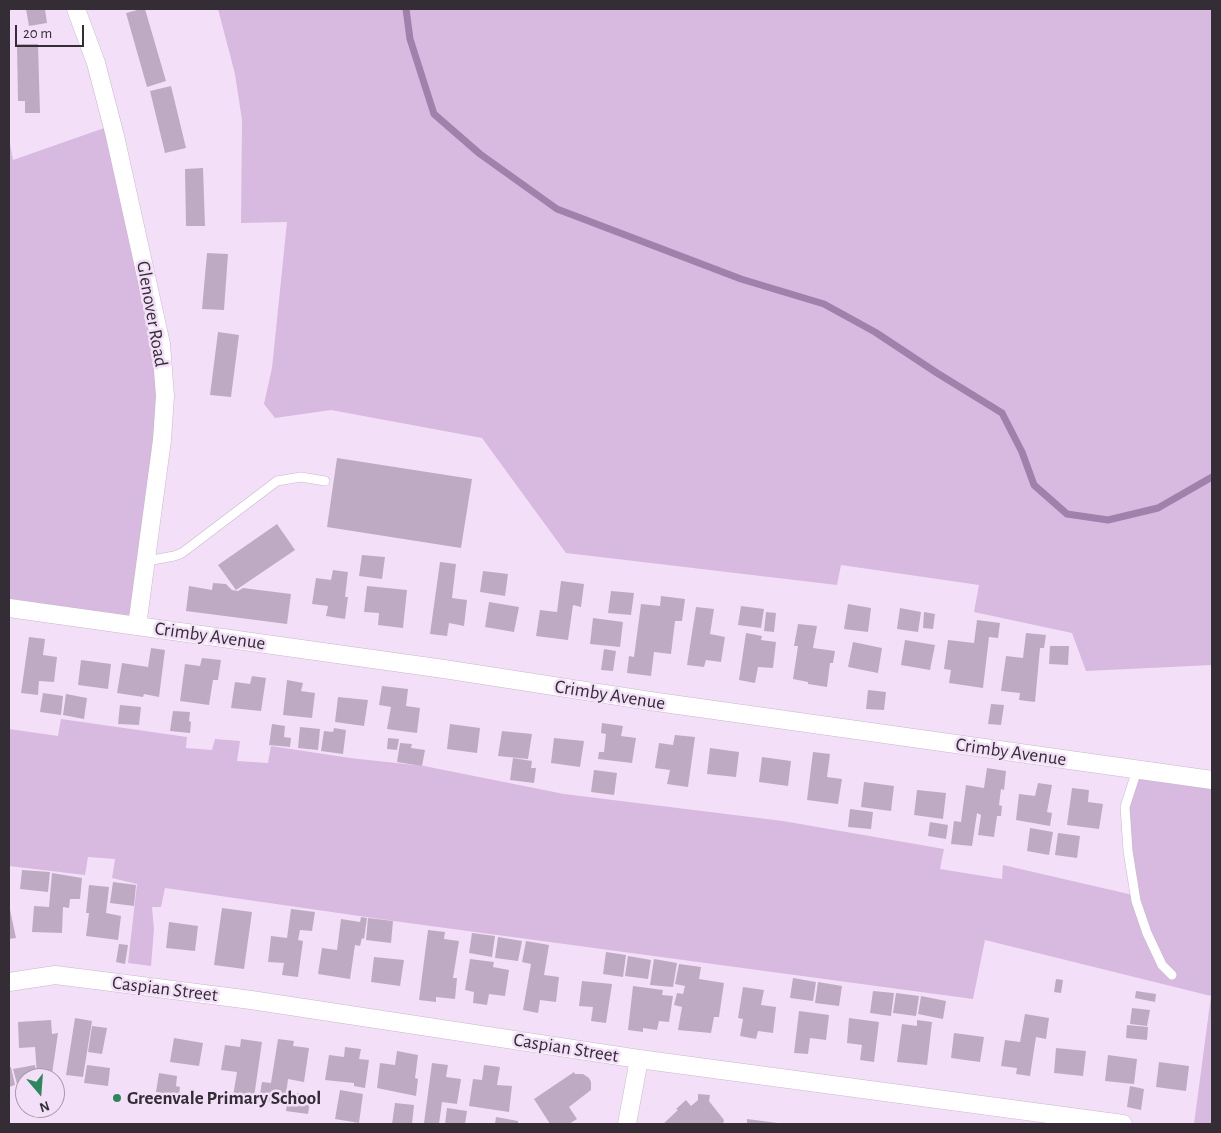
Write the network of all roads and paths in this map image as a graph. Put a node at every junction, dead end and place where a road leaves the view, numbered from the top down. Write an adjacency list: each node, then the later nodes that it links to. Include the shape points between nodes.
1 (76, 9): 3 (street, Glenover Road, via 96,63 115,136 161,344 165,396 162,440)
2 (325, 481): 3 (lane, via 301,478 277,481 182,553)
3 (146, 561): 5 (street, Glenover Road)
4 (9, 608): 5 (street, Crimby Avenue)
5 (137, 626): 6 (street, Crimby Avenue)
6 (1137, 770): 7 (street, Crimby Avenue); 8 (lane, via 1125,807 1136,901 1162,965)
7 (1212, 780)
8 (1172, 975)
9 (9, 982): 10 (street, Caspian Street, via 55,975 251,1000)
10 (639, 1059): 11 (street); 12 (street, Caspian Street)
11 (627, 1124)
12 (1123, 1124)

